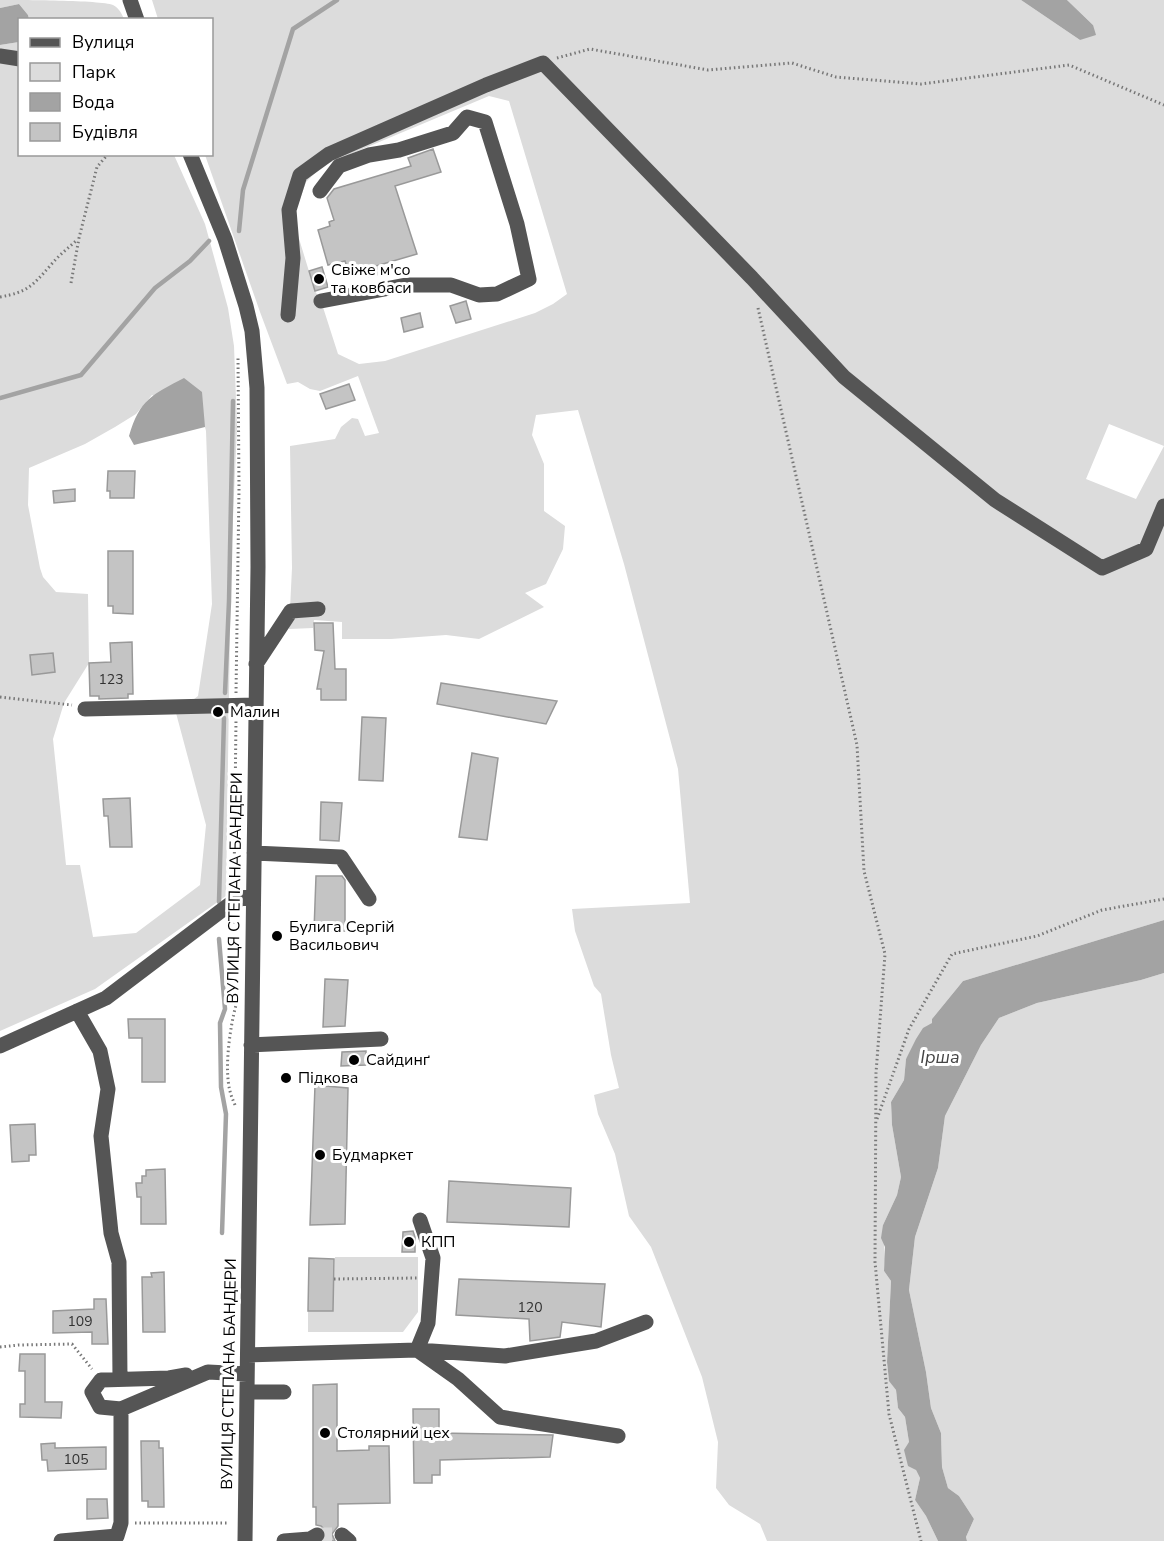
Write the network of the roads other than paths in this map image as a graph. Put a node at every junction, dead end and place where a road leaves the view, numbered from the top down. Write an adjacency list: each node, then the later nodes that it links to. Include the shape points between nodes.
1 (130, 0): 2 (street)
2 (136, 18)
3 (0, 56): 4 (street)
4 (18, 59)
5 (191, 156): 11 (street, ВУЛИЦЯ СТЕПАНА БАНДЕРИ, via 225,239 248,314 256,366)
6 (320, 191): 7 (street, via 339,166 453,133 467,117 485,122 517,224 529,279 497,294 479,295 451,285 406,285)
7 (321, 301)
8 (288, 315): 9 (street, via 293,258 290,210 300,175 328,154 543,63 844,377 995,500 1102,568 1146,549)
9 (1164, 506)
10 (318, 609): 11 (street, via 291,610)
11 (256, 664): 12 (street, ВУЛИЦЯ СТЕПАНА БАНДЕРИ)
12 (255, 705): 13 (street); 14 (street, ВУЛИЦЯ СТЕПАНА БАНДЕРИ)
13 (85, 708)
14 (254, 852): 15 (street, ВУЛИЦЯ СТЕПАНА БАНДЕРИ); 16 (street, via 341,857)
15 (253, 896): 17 (street, via 234,902 106,998); 20 (street, ВУЛИЦЯ СТЕПАНА БАНДЕРИ)
16 (369, 898)
17 (77, 1011): 19 (street); 27 (street, via 100,1051 108,1089 101,1136 111,1233 119,1262)
18 (381, 1038): 20 (street)
19 (0, 1046)
20 (251, 1046): 24 (street, ВУЛИЦЯ СТЕПАНА БАНДЕРИ)
21 (420, 1220): 23 (street, via 425,1318)
22 (646, 1322): 23 (street, via 596,1341 505,1356)
23 (417, 1350): 24 (street); 31 (street, via 458,1379 500,1417)
24 (248, 1355): 26 (street, ВУЛИЦЯ СТЕПАНА БАНДЕРИ)
25 (208, 1372): 26 (street); 27 (street); 30 (street)
26 (248, 1374): 28 (street, ВУЛИЦЯ СТЕПАНА БАНДЕРИ)
27 (120, 1379): 30 (street, via 101,1380 92,1392 100,1407)
28 (247, 1392): 29 (street); 36 (street, ВУЛИЦЯ СТЕПАНА БАНДЕРИ)
29 (284, 1392)
30 (121, 1409): 32 (street)
31 (618, 1436)
32 (118, 1533): 35 (street)
33 (313, 1538): 34 (street)
34 (284, 1540)
35 (61, 1541)
36 (245, 1541)

